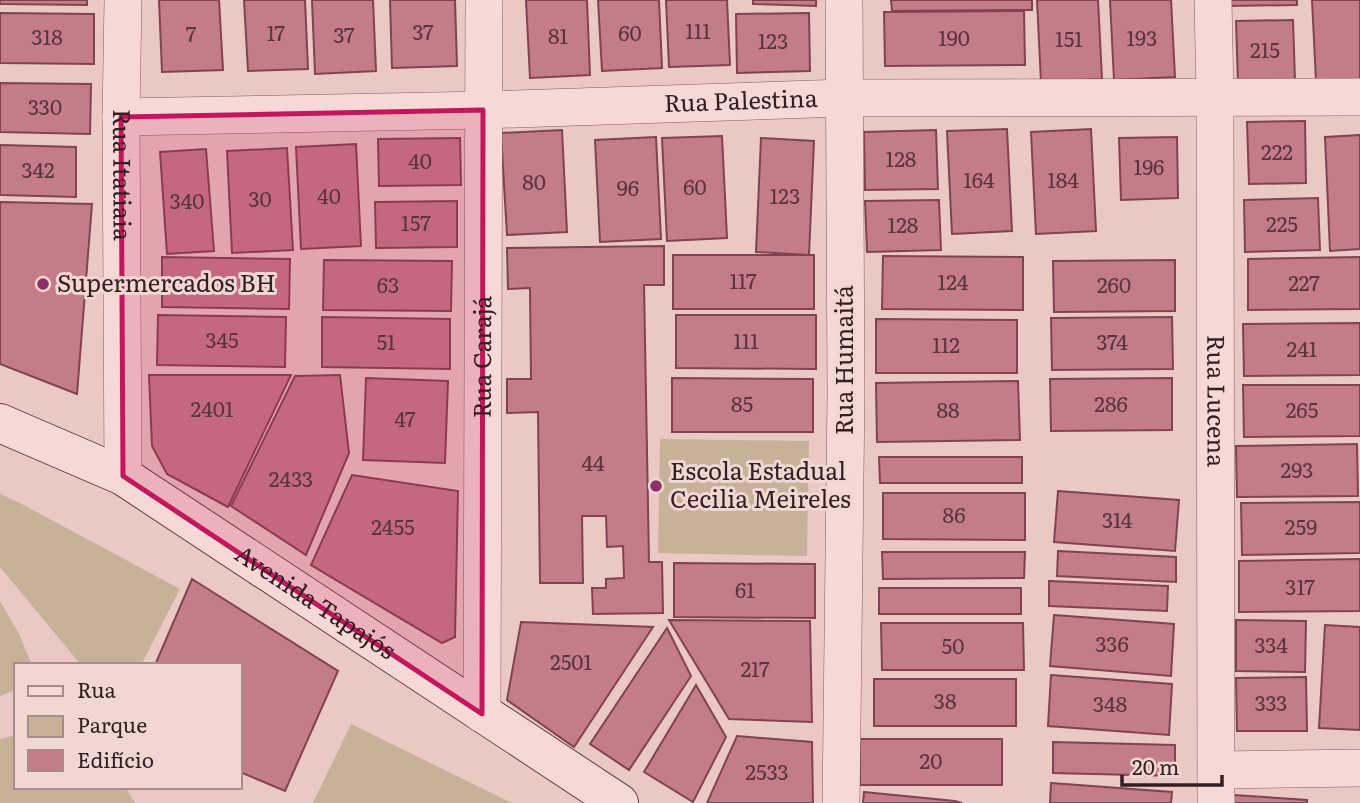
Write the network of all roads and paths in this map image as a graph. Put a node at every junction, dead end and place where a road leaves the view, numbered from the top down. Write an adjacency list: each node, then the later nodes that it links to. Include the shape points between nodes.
1 (123, 0): 9 (street, Rua Itatiaia)
2 (484, 0): 8 (street, Rua Carajá)
3 (844, 0): 7 (street, Rua Humaitá)
4 (1213, 0): 5 (street, Rua Lucena)
5 (1215, 96): 6 (street, Rua Palestina); 7 (street, Rua Palestina); 14 (street, Rua Lucena)
6 (1360, 97)
7 (844, 98): 8 (street, Rua Palestina); 16 (street, Rua Humaitá)
8 (483, 110): 9 (street, Rua Palestina); 12 (street, Rua Carajá)
9 (121, 117): 11 (street, Rua Itatiaia)
10 (0, 423): 11 (main road, Avenida Tapajós)
11 (123, 475): 12 (main road, Avenida Tapajós)
12 (482, 714): 15 (main road, Avenida Tapajós)
13 (1360, 768): 14 (street)
14 (1217, 787)
15 (619, 803)
16 (841, 803)

